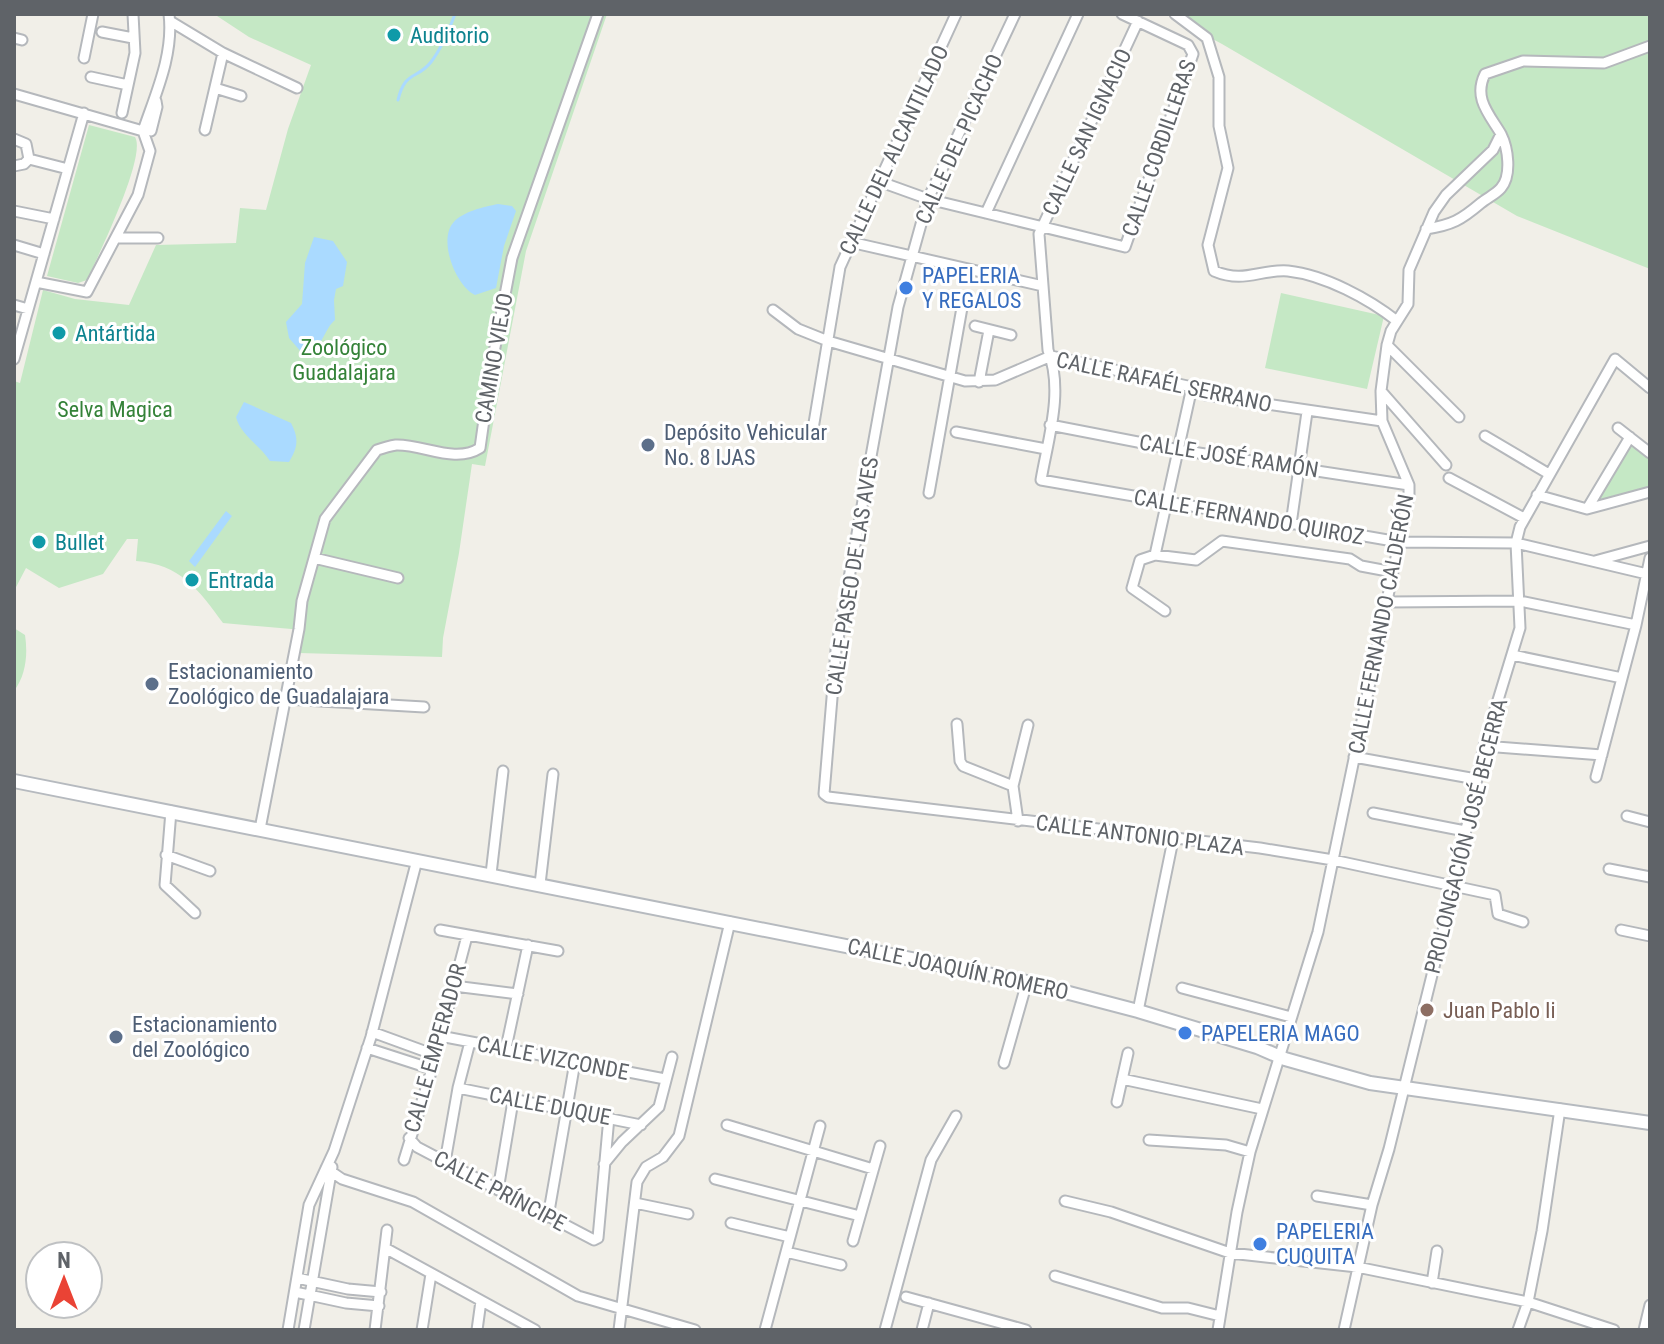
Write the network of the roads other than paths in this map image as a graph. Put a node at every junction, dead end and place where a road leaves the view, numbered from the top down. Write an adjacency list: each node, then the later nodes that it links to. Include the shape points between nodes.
1 (93, 14): 15 (street)
2 (133, 14): 12 (street)
3 (598, 14): 93 (street, CAMINO VIEJO, via 512,258 480,448 458,454 397,445 377,450 325,519)
4 (956, 14): 31 (street, CALLE DEL ALCANTILADO)
5 (1015, 14): 32 (street, CALLE DEL PICACHO)
6 (1078, 14): 34 (street)
7 (1122, 14): 10 (street)
8 (1175, 14): 50 (street, via 1207,38 1219,77 1219,126 1228,168 1208,245 1214,271 1230,278 1286,271 1318,278 1374,303)
9 (169, 18): 14 (street); 25 (street, via 157,107)
10 (1138, 21): 36 (street, CALLE SAN IGNACIO); 36 (street, CALLE CORDILLERAS, via 1192,49 1125,247)
11 (102, 32): 12 (street)
12 (133, 38): 17 (street)
13 (1650, 46): 26 (street, via 1604,63 1523,61 1485,74 1480,99)
14 (223, 53): 18 (street); 19 (street)
15 (84, 58)
16 (91, 77): 17 (street)
17 (128, 85): 23 (street)
18 (215, 88): 21 (street); 24 (street)
19 (297, 88)
20 (14, 94): 22 (street)
21 (241, 96)
22 (84, 113): 25 (street); 30 (street)
23 (122, 113)
24 (205, 130)
25 (147, 133): 38 (street, via 149,160)
26 (1501, 134): 37 (street, CALLE FERNANDO CALDERÓN, via 1493,150 1446,195); 37 (street, via 1507,156 1502,188 1458,221)
27 (14, 139): 28 (street, via 26,144)
28 (29, 159): 29 (street); 30 (street)
29 (14, 166)
30 (68, 169): 35 (street)
31 (878, 181): 32 (street); 40 (street, CALLE DEL ALCANTILADO)
32 (928, 199): 34 (street); 43 (street, CALLE DEL PICACHO)
33 (14, 211): 35 (street)
34 (986, 213): 36 (street)
35 (54, 219): 42 (street)
36 (1042, 229): 45 (street, CALLE SAN IGNACIO)
37 (1426, 229): 50 (street, CALLE FERNANDO CALDERÓN, via 1409,270 1408,304)
38 (117, 238): 39 (street); 44 (street, via 87,292)
39 (158, 238)
40 (850, 242): 43 (street); 54 (street, CALLE DEL ALCANTILADO, via 840,267)
41 (14, 245): 42 (street)
42 (44, 254): 44 (street)
43 (911, 256): 45 (street); 58 (street, CALLE DEL PICACHO)
44 (36, 282): 48 (street)
45 (1043, 286): 56 (street, CALLE SAN IGNACIO)
46 (963, 302): 59 (street)
47 (14, 305): 48 (street)
48 (28, 309): 57 (street)
49 (773, 310): 54 (street, CALLE RAFAÉL SERRANO, via 798,329)
50 (1397, 321): 55 (street, CALLE FERNANDO CALDERÓN)
51 (975, 326): 52 (street)
52 (989, 330): 53 (street); 60 (street)
53 (1011, 335)
54 (828, 341): 58 (street, CALLE RAFAÉL SERRANO); 69 (street, CALLE DEL ALCANTILADO)
55 (1387, 345): 63 (street, CALLE FERNANDO CALDERÓN); 65 (street)
56 (1051, 356): 60 (street, CALLE RAFAÉL SERRANO, via 1011,375); 61 (street, CALLE RAFAÉL SERRANO); 67 (street, CALLE SAN IGNACIO, via 1056,387)
57 (14, 359)
58 (888, 359): 59 (street, CALLE RAFAÉL SERRANO); 118 (street, CALLE PASEO DE LAS AVES, via 836,650)
59 (950, 377): 60 (street, CALLE RAFAÉL SERRANO); 83 (street)
60 (979, 382)
61 (1192, 387): 64 (street, CALLE RAFAÉL SERRANO, via 1206,395); 74 (street)
62 (1650, 388): 78 (street, PROLONGACIÓN JOSÉ BECERRA, via 1615,359)
63 (1381, 391): 66 (street, CALLE FERNANDO CALDERÓN); 76 (street)
64 (1307, 412): 66 (street, CALLE RAFAÉL SERRANO); 77 (street)
65 (1459, 417)
66 (1382, 421): 81 (street, CALLE FERNANDO CALDERÓN)
67 (1050, 425): 73 (street, CALLE SAN IGNACIO); 74 (street, CALLE JOSÉ RAMÓN)
68 (1618, 428): 72 (street)
69 (813, 429)
70 (956, 432): 73 (street)
71 (1485, 436): 78 (street)
72 (1630, 437): 75 (street); 86 (street)
73 (1046, 449): 80 (street, CALLE SAN IGNACIO)
74 (1179, 450): 77 (street, CALLE JOSÉ RAMÓN); 85 (street)
75 (1650, 453)
76 (1446, 465)
77 (1298, 467): 81 (street, CALLE JOSÉ RAMÓN); 88 (street)
78 (1549, 474): 84 (street, PROLONGACIÓN JOSÉ BECERRA)
79 (1449, 478): 87 (street)
80 (1041, 480): 85 (street, CALLE FERNANDO QUIROZ)
81 (1409, 485): 89 (street, CALLE FERNANDO CALDERÓN)
82 (1650, 492): 86 (street)
83 (929, 493)
84 (1537, 495): 86 (street); 87 (street, PROLONGACIÓN JOSÉ BECERRA)
85 (1165, 503): 88 (street, CALLE FERNANDO QUIROZ); 92 (street)
86 (1587, 509)
87 (1524, 518): 90 (street, PROLONGACIÓN JOSÉ BECERRA)
88 (1291, 524): 89 (street, CALLE FERNANDO QUIROZ)
89 (1399, 542): 90 (street, CALLE FERNANDO QUIROZ); 96 (street, CALLE FERNANDO CALDERÓN)
90 (1516, 543): 95 (street, CALLE FERNANDO QUIROZ); 99 (street, PROLONGACIÓN JOSÉ BECERRA)
91 (1650, 546): 95 (street)
92 (1155, 555): 96 (street, via 1196,560 1222,541 1350,559); 101 (street, via 1140,560 1132,588)
93 (314, 558): 98 (street); 105 (street, CAMINO VIEJO)
94 (1650, 558): 97 (street)
95 (1593, 561): 97 (street, CALLE FERNANDO QUIROZ)
96 (1393, 572): 100 (street, CALLE FERNANDO CALDERÓN)
97 (1647, 574): 102 (street)
98 (398, 578)
99 (1520, 601): 100 (street); 102 (street); 103 (street, PROLONGACIÓN JOSÉ BECERRA)
100 (1387, 602): 111 (street, CALLE FERNANDO CALDERÓN)
101 (1165, 611)
102 (1636, 625): 104 (street)
103 (1512, 655): 104 (street); 109 (street, PROLONGACIÓN JOSÉ BECERRA)
104 (1622, 678): 110 (street)
105 (286, 699): 106 (street); 124 (street, CAMINO VIEJO)
106 (424, 707)
107 (957, 724): 117 (street, via 963,766)
108 (1028, 725): 117 (street)
109 (1484, 746): 110 (street); 115 (street, PROLONGACIÓN JOSÉ BECERRA)
110 (1602, 755): 114 (street)
111 (1354, 757): 115 (street); 129 (street, CALLE FERNANDO CALDERÓN)
112 (503, 771): 132 (street)
113 (553, 774): 134 (street)
114 (1596, 777)
115 (1476, 779): 125 (street, PROLONGACIÓN JOSÉ BECERRA)
116 (14, 781): 119 (street, CALLE JOAQUÍN ROMERO)
117 (1013, 786): 122 (street)
118 (824, 794): 122 (street, CALLE ANTONIO PLAZA)
119 (171, 811): 124 (street, CALLE JOAQUÍN ROMERO); 127 (street)
120 (1373, 813): 125 (street)
121 (1627, 816): 123 (street)
122 (1018, 821): 126 (street, CALLE ANTONIO PLAZA)
123 (1650, 822)
124 (260, 829): 128 (street, CALLE JOAQUÍN ROMERO)
125 (1465, 831): 135 (street, PROLONGACIÓN JOSÉ BECERRA)
126 (1173, 840): 129 (street, CALLE ANTONIO PLAZA); 149 (street)
127 (166, 855): 131 (street); 136 (street, via 165,885)
128 (417, 860): 132 (street, CALLE JOAQUÍN ROMERO); 151 (street)
129 (1333, 860): 135 (street, CALLE ANTONIO PLAZA); 150 (street, CALLE FERNANDO CALDERÓN, via 1318,932)
130 (1609, 869): 133 (street)
131 (210, 871)
132 (491, 874): 134 (street, CALLE JOAQUÍN ROMERO)
133 (1650, 877)
134 (540, 884): 137 (street, CALLE JOAQUÍN ROMERO)
135 (1454, 886): 138 (street, CALLE ANTONIO PLAZA, via 1495,895 1500,915); 168 (street, PROLONGACIÓN JOSÉ BECERRA)
136 (195, 913)
137 (730, 922): 145 (street, CALLE JOAQUÍN ROMERO); 195 (street, via 679,1136 663,1157 646,1167 637,1182)
138 (1523, 922)
139 (440, 930): 141 (street)
140 (1621, 930): 142 (street)
141 (467, 936): 143 (street); 146 (street, CALLE EMPERADOR)
142 (1650, 936)
143 (528, 945): 144 (street); 148 (street)
144 (558, 951)
145 (1027, 982): 149 (street, CALLE JOAQUÍN ROMERO); 163 (street)
146 (454, 986): 148 (street); 152 (street, CALLE EMPERADOR)
147 (1182, 988): 150 (street)
148 (518, 994): 156 (street)
149 (1138, 1011): 161 (street, CALLE JOAQUÍN ROMERO)
150 (1291, 1017): 161 (street, CALLE FERNANDO CALDERÓN)
151 (372, 1032): 153 (street); 155 (street)
152 (440, 1036): 154 (street, CALLE VIZCONDE); 158 (street, CALLE EMPERADOR)
153 (396, 1040): 158 (street); 159 (street)
154 (470, 1042): 156 (street, CALLE VIZCONDE); 167 (street)
155 (367, 1048): 159 (street); 189 (street)
156 (506, 1048): 162 (street, CALLE VIZCONDE)
157 (1128, 1053): 166 (street)
158 (435, 1055): 164 (street, CALLE EMPERADOR)
159 (390, 1056): 164 (street)
160 (672, 1057): 165 (street)
161 (1278, 1057): 168 (street, CALLE JOAQUÍN ROMERO); 171 (street, CALLE FERNANDO CALDERÓN)
162 (575, 1062): 165 (street, CALLE VIZCONDE); 173 (street)
163 (1004, 1063)
164 (432, 1069): 180 (street, CALLE EMPERADOR)
165 (665, 1079): 177 (street, via 659,1107)
166 (1122, 1079): 170 (street); 171 (street)
167 (458, 1088): 169 (street, CALLE DUQUE); 186 (street)
168 (1404, 1089): 172 (street, CALLE JOAQUÍN ROMERO); 196 (street, PROLONGACIÓN JOSÉ BECERRA)
169 (513, 1101): 173 (street, CALLE DUQUE); 191 (street)
170 (1117, 1102)
171 (1262, 1109): 184 (street, CALLE FERNANDO CALDERÓN)
172 (1560, 1109): 176 (street, CALLE JOAQUÍN ROMERO); 221 (street)
173 (566, 1111): 175 (street, CALLE DUQUE); 199 (street)
174 (956, 1116): 238 (street, via 931,1160)
175 (609, 1117): 177 (street, CALLE DUQUE); 187 (street)
176 (1650, 1123)
177 (641, 1125): 187 (street)
178 (727, 1125): 183 (street)
179 (820, 1126): 183 (street)
180 (409, 1138): 185 (street, CALLE EMPERADOR); 186 (street, CALLE PRÍNCIPE)
181 (1149, 1140): 184 (street, via 1226,1145)
182 (880, 1146): 188 (street)
183 (814, 1149): 188 (street); 193 (street)
184 (1250, 1152): 207 (street, CALLE FERNANDO CALDERÓN)
185 (404, 1160)
186 (445, 1162): 191 (street, CALLE PRÍNCIPE)
187 (604, 1164): 199 (street, CALLE PRÍNCIPE, via 598,1238)
188 (873, 1169): 198 (street)
189 (329, 1170): 212 (street, via 309,1205); 213 (street); 226 (street, via 413,1202 578,1296)
190 (715, 1179): 193 (street)
191 (498, 1190): 199 (street, CALLE PRÍNCIPE)
192 (1317, 1196): 196 (street)
193 (800, 1201): 198 (street); 202 (street)
194 (1065, 1201): 207 (street)
195 (635, 1203): 197 (street); 226 (street)
196 (1372, 1205): 209 (street, PROLONGACIÓN JOSÉ BECERRA)
197 (688, 1214)
198 (860, 1216): 203 (street)
199 (548, 1217)
200 (731, 1223): 202 (street)
201 (387, 1230): 204 (street)
202 (790, 1237): 206 (street)
203 (853, 1241)
204 (385, 1248): 210 (street); 217 (street)
205 (1437, 1251): 214 (street)
206 (786, 1252): 208 (street); 237 (street)
207 (1230, 1253): 209 (street); 227 (street, CALLE FERNANDO CALDERÓN)
208 (841, 1265)
209 (1357, 1267): 214 (street); 242 (street, PROLONGACIÓN JOSÉ BECERRA)
210 (431, 1274): 220 (street); 233 (street)
211 (1055, 1276): 227 (street, via 1162,1308)
212 (297, 1278): 213 (street); 216 (street)
213 (314, 1282): 215 (street); 218 (street)
214 (1432, 1283): 221 (street)
215 (348, 1289): 217 (street); 222 (street)
216 (295, 1292): 218 (street); 230 (street)
217 (381, 1292): 225 (street)
218 (311, 1296): 222 (street); 231 (street)
219 (906, 1297): 223 (street)
220 (481, 1301): 229 (street); 234 (street)
221 (1528, 1302): 243 (street); 244 (street)
222 (346, 1303): 225 (street)
223 (929, 1303): 228 (street); 239 (street)
224 (1650, 1305): 245 (street)
225 (379, 1306): 232 (street)
226 (623, 1310): 235 (street); 236 (street)
227 (1220, 1316): 241 (street, CALLE FERNANDO CALDERÓN)
228 (1012, 1328): 240 (street)
229 (531, 1329)
230 (288, 1330)
231 (304, 1330)
232 (375, 1330)
233 (422, 1330)
234 (477, 1330)
235 (619, 1330)
236 (695, 1330)
237 (765, 1330)
238 (885, 1330)
239 (922, 1330)
240 (1026, 1330)
241 (1218, 1330)
242 (1344, 1330)
243 (1518, 1330)
244 (1614, 1330)
245 (1644, 1330)

